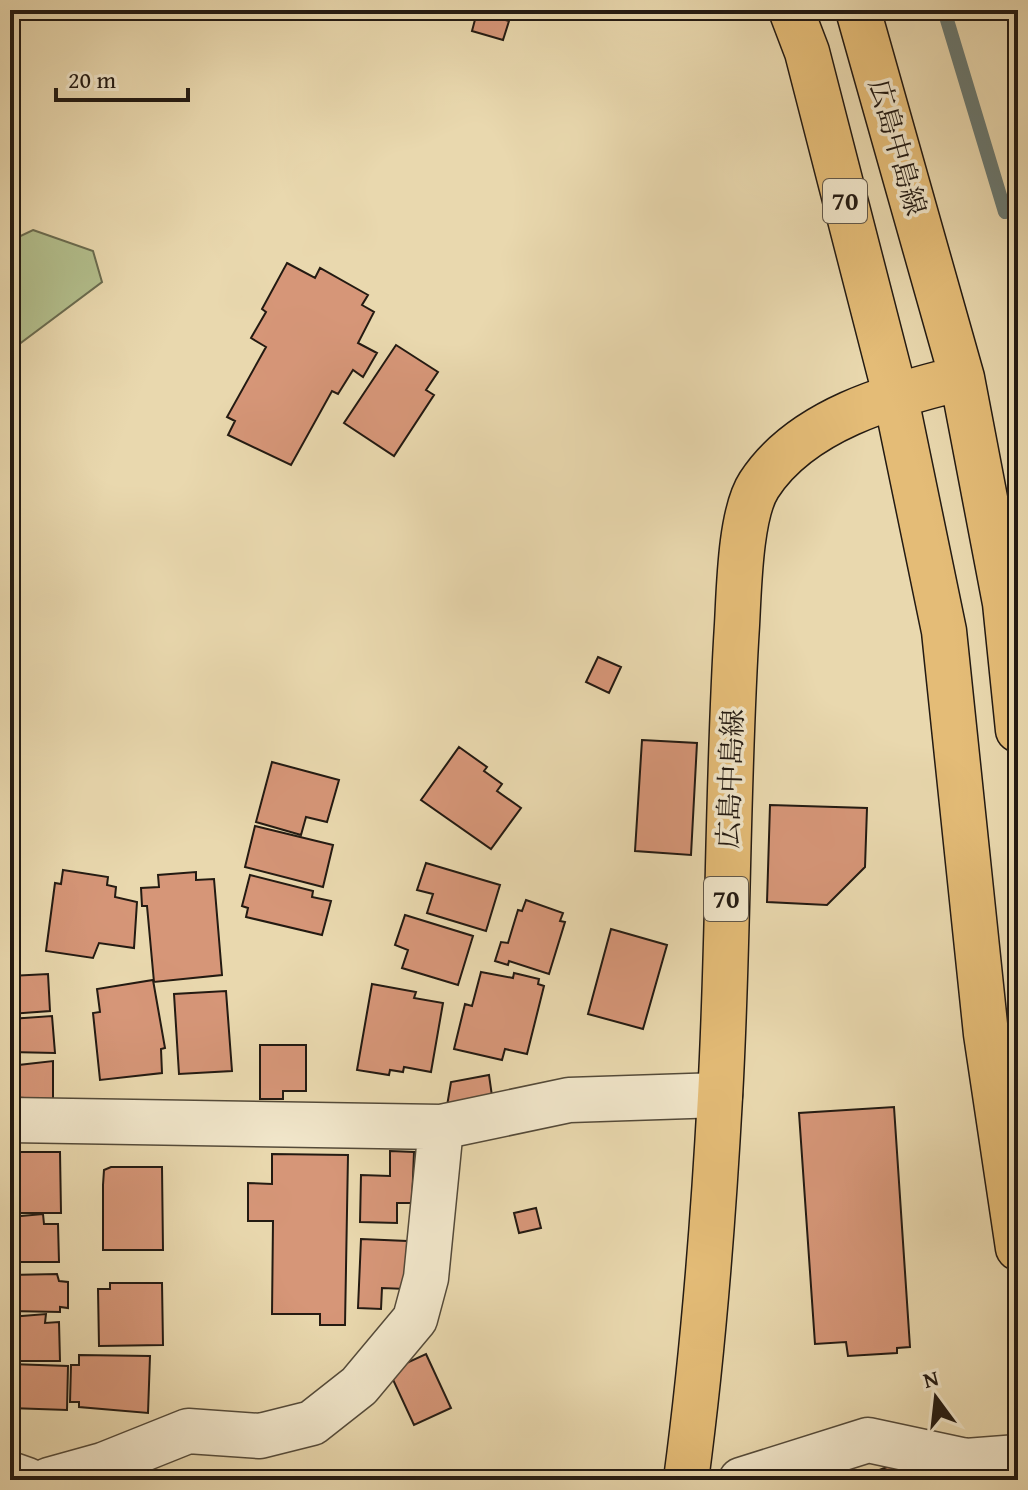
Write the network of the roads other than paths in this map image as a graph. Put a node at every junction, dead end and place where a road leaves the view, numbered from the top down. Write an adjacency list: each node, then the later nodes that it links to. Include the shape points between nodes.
1 (791, 10): 4 (main road, 70, via 807,52)
2 (858, 10): 3 (main road, 広島中島線 / 70)
3 (962, 378): 4 (main road, 広島中島線 / 70); 5 (main road, 広島中島線 / 70, via 1005,603)
4 (895, 394): 6 (main road, 広島中島線 / 70, via 827,426 779,457 756,489 742,551 732,695); 9 (main road, 70, via 944,631 986,1034)
5 (1018, 730)
6 (720, 1095): 8 (street, via 569,1100); 12 (main road, 広島中島線 / 70)
7 (10, 1120): 8 (street)
8 (441, 1127): 14 (street, via 426,1278 415,1319 359,1386 312,1423 260,1436 188,1431)
9 (1018, 1248)
10 (1018, 1457): 15 (street, via 966,1461 868,1440)
11 (10, 1474): 13 (street)
12 (695, 1479)
13 (27, 1480)
14 (49, 1480)
15 (741, 1480)

